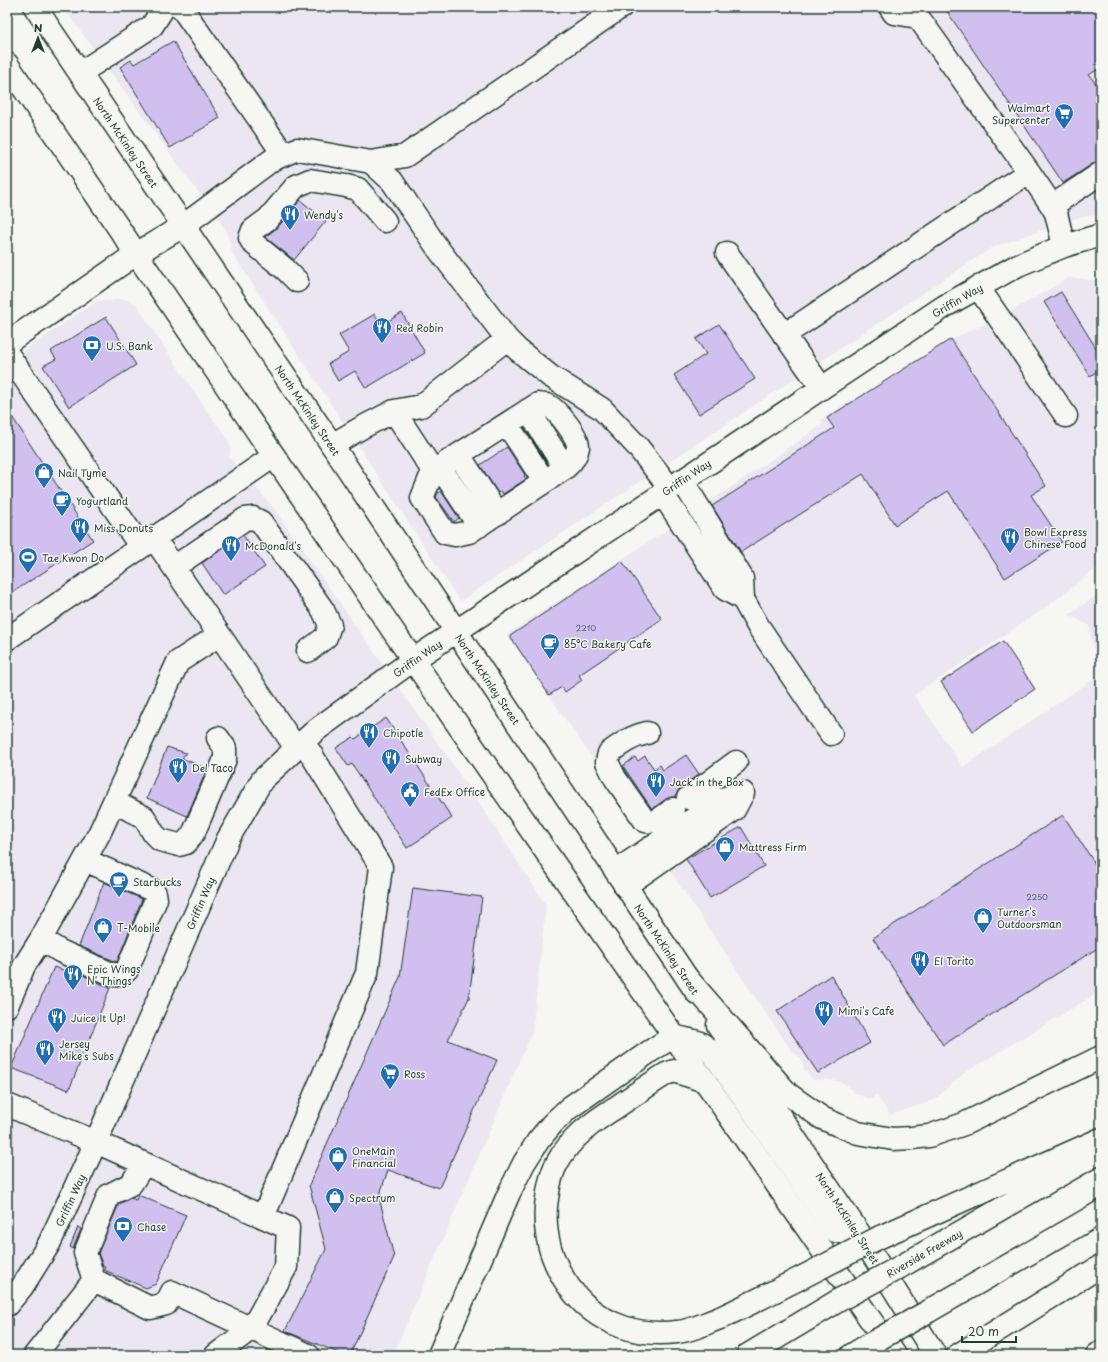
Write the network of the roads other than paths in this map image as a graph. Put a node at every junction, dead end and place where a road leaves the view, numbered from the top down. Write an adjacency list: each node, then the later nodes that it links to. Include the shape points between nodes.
1 (34, 7): 7 (main road, North McKinley Street)
2 (164, 7): 7 (main road, via 152,26)
3 (181, 7): 8 (main road)
4 (621, 7): 9 (main road, via 404,156)
5 (890, 7): 10 (main road, via 894,13 918,17)
6 (7, 64): 18 (main road)
7 (80, 73): 14 (main road, North McKinley Street)
8 (284, 155): 9 (main road, via 298,149); 14 (main road, via 272,160)
9 (371, 162): 22 (main road, via 392,181 439,250)
10 (1029, 172): 12 (main road); 21 (main road)
11 (1101, 174): 12 (main road)
12 (1052, 206): 16 (main road)
13 (386, 221): 19 (main road, via 358,189 310,180 296,186 268,219 253,230 250,238)
14 (183, 226): 18 (main road); 29 (main road, North McKinley Street)
15 (1101, 235): 16 (main road, Griffin Way)
16 (1064, 246): 20 (main road, Griffin Way, via 1018,265)
17 (727, 253): 21 (main road)
18 (136, 254): 23 (main road); 31 (main road)
19 (297, 281)
20 (978, 287): 25 (main road, Griffin Way, via 938,310); 27 (main road)
21 (784, 335): 25 (main road)
22 (507, 339): 26 (main road, via 421,406); 34 (main road, via 550,376 602,410 637,446)
23 (7, 343)
24 (7, 353): 37 (main road)
25 (821, 387): 34 (main road, Griffin Way)
26 (394, 411): 29 (main road); 32 (main road)
27 (1066, 416)
28 (507, 424): 30 (main road); 33 (main road); 33 (main road, via 538,404 548,406 557,412 576,438 578,446 573,461)
29 (332, 445): 39 (main road, North McKinley Street)
30 (459, 455): 32 (main road); 35 (main road)
31 (274, 456): 37 (main road); 43 (main road)
32 (436, 469): 36 (main road); 36 (main road, via 422,498 445,533 455,536)
33 (544, 481): 35 (main road)
34 (671, 487): 39 (main road, Griffin Way); 45 (main road, via 742,578 743,599 758,626)
35 (497, 514): 36 (main road)
36 (478, 526)
37 (148, 543): 38 (main road); 41 (main road)
38 (174, 567): 40 (main road); 42 (main road, via 245,519 253,518 261,522 323,610 330,625 326,637)
39 (456, 630): 43 (main road, Griffin Way); 51 (main road, North McKinley Street)
40 (220, 635): 47 (main road); 49 (main road, via 178,662)
41 (7, 639)
42 (308, 651)
43 (413, 660): 47 (main road, Griffin Way, via 316,730); 55 (main road)
44 (647, 733): 48 (main road, via 624,742 609,753 607,762 615,778 645,820 650,822 660,819)
45 (831, 734)
46 (218, 738): 49 (main road, via 224,748 225,759 194,832 186,843 179,846 160,840 144,817)
47 (300, 745): 60 (main road, Griffin Way, via 262,780 228,839); 64 (main road, via 381,867 367,973)
48 (736, 762)
49 (114, 802): 50 (main road)
50 (85, 860): 52 (main road); 52 (main road, via 155,893 156,899 127,970 114,975 60,951)
51 (621, 878): 51 (main road, via 734,810 743,793 725,798); 53 (main road, North McKinley Street)
52 (41, 939): 54 (main road, via 24,966)
53 (687, 978): 56 (main road, via 788,1094 822,1118 875,1136 911,1138 948,1130); 65 (main road, North McKinley Street)
54 (7, 1006)
55 (674, 1036): 57 (main road); 65 (main road, via 696,1040 714,1055 835,1231); 76 (main road, via 569,1108 538,1141 509,1193)
56 (1101, 1057)
57 (705, 1081): 65 (main road, bridge, via 674,1071 666,1074 587,1126 568,1145 556,1163 548,1186 548,1241 556,1265 570,1290 588,1307 624,1328 653,1333 679,1332 733,1312 820,1268); 78 (main road)
58 (7, 1104): 60 (main road)
59 (1101, 1139): 65 (main road)
60 (96, 1142): 62 (main road); 68 (main road, Griffin Way, via 49,1244)
61 (1101, 1152): 77 (main road, Riverside Freeway, bridge, via 841,1299)
62 (144, 1164): 64 (main road); 67 (main road, via 131,1184 109,1195 85,1254)
63 (1101, 1212): 70 (main road, bridge)
64 (263, 1217): 69 (main road, via 288,1228 286,1267)
65 (871, 1236): 79 (main road, North McKinley Street)
66 (1101, 1266): 72 (main road)
67 (94, 1280): 69 (main road, via 150,1308 166,1304 172,1292); 73 (main road)
68 (7, 1305)
69 (252, 1328): 74 (main road); 75 (main road)
70 (861, 1350)
71 (1101, 1352): 80 (main road)
72 (959, 1354)
73 (35, 1355)
74 (216, 1355)
75 (308, 1355)
76 (439, 1355)
77 (748, 1355)
78 (895, 1355)
79 (935, 1355)
80 (1097, 1355)

